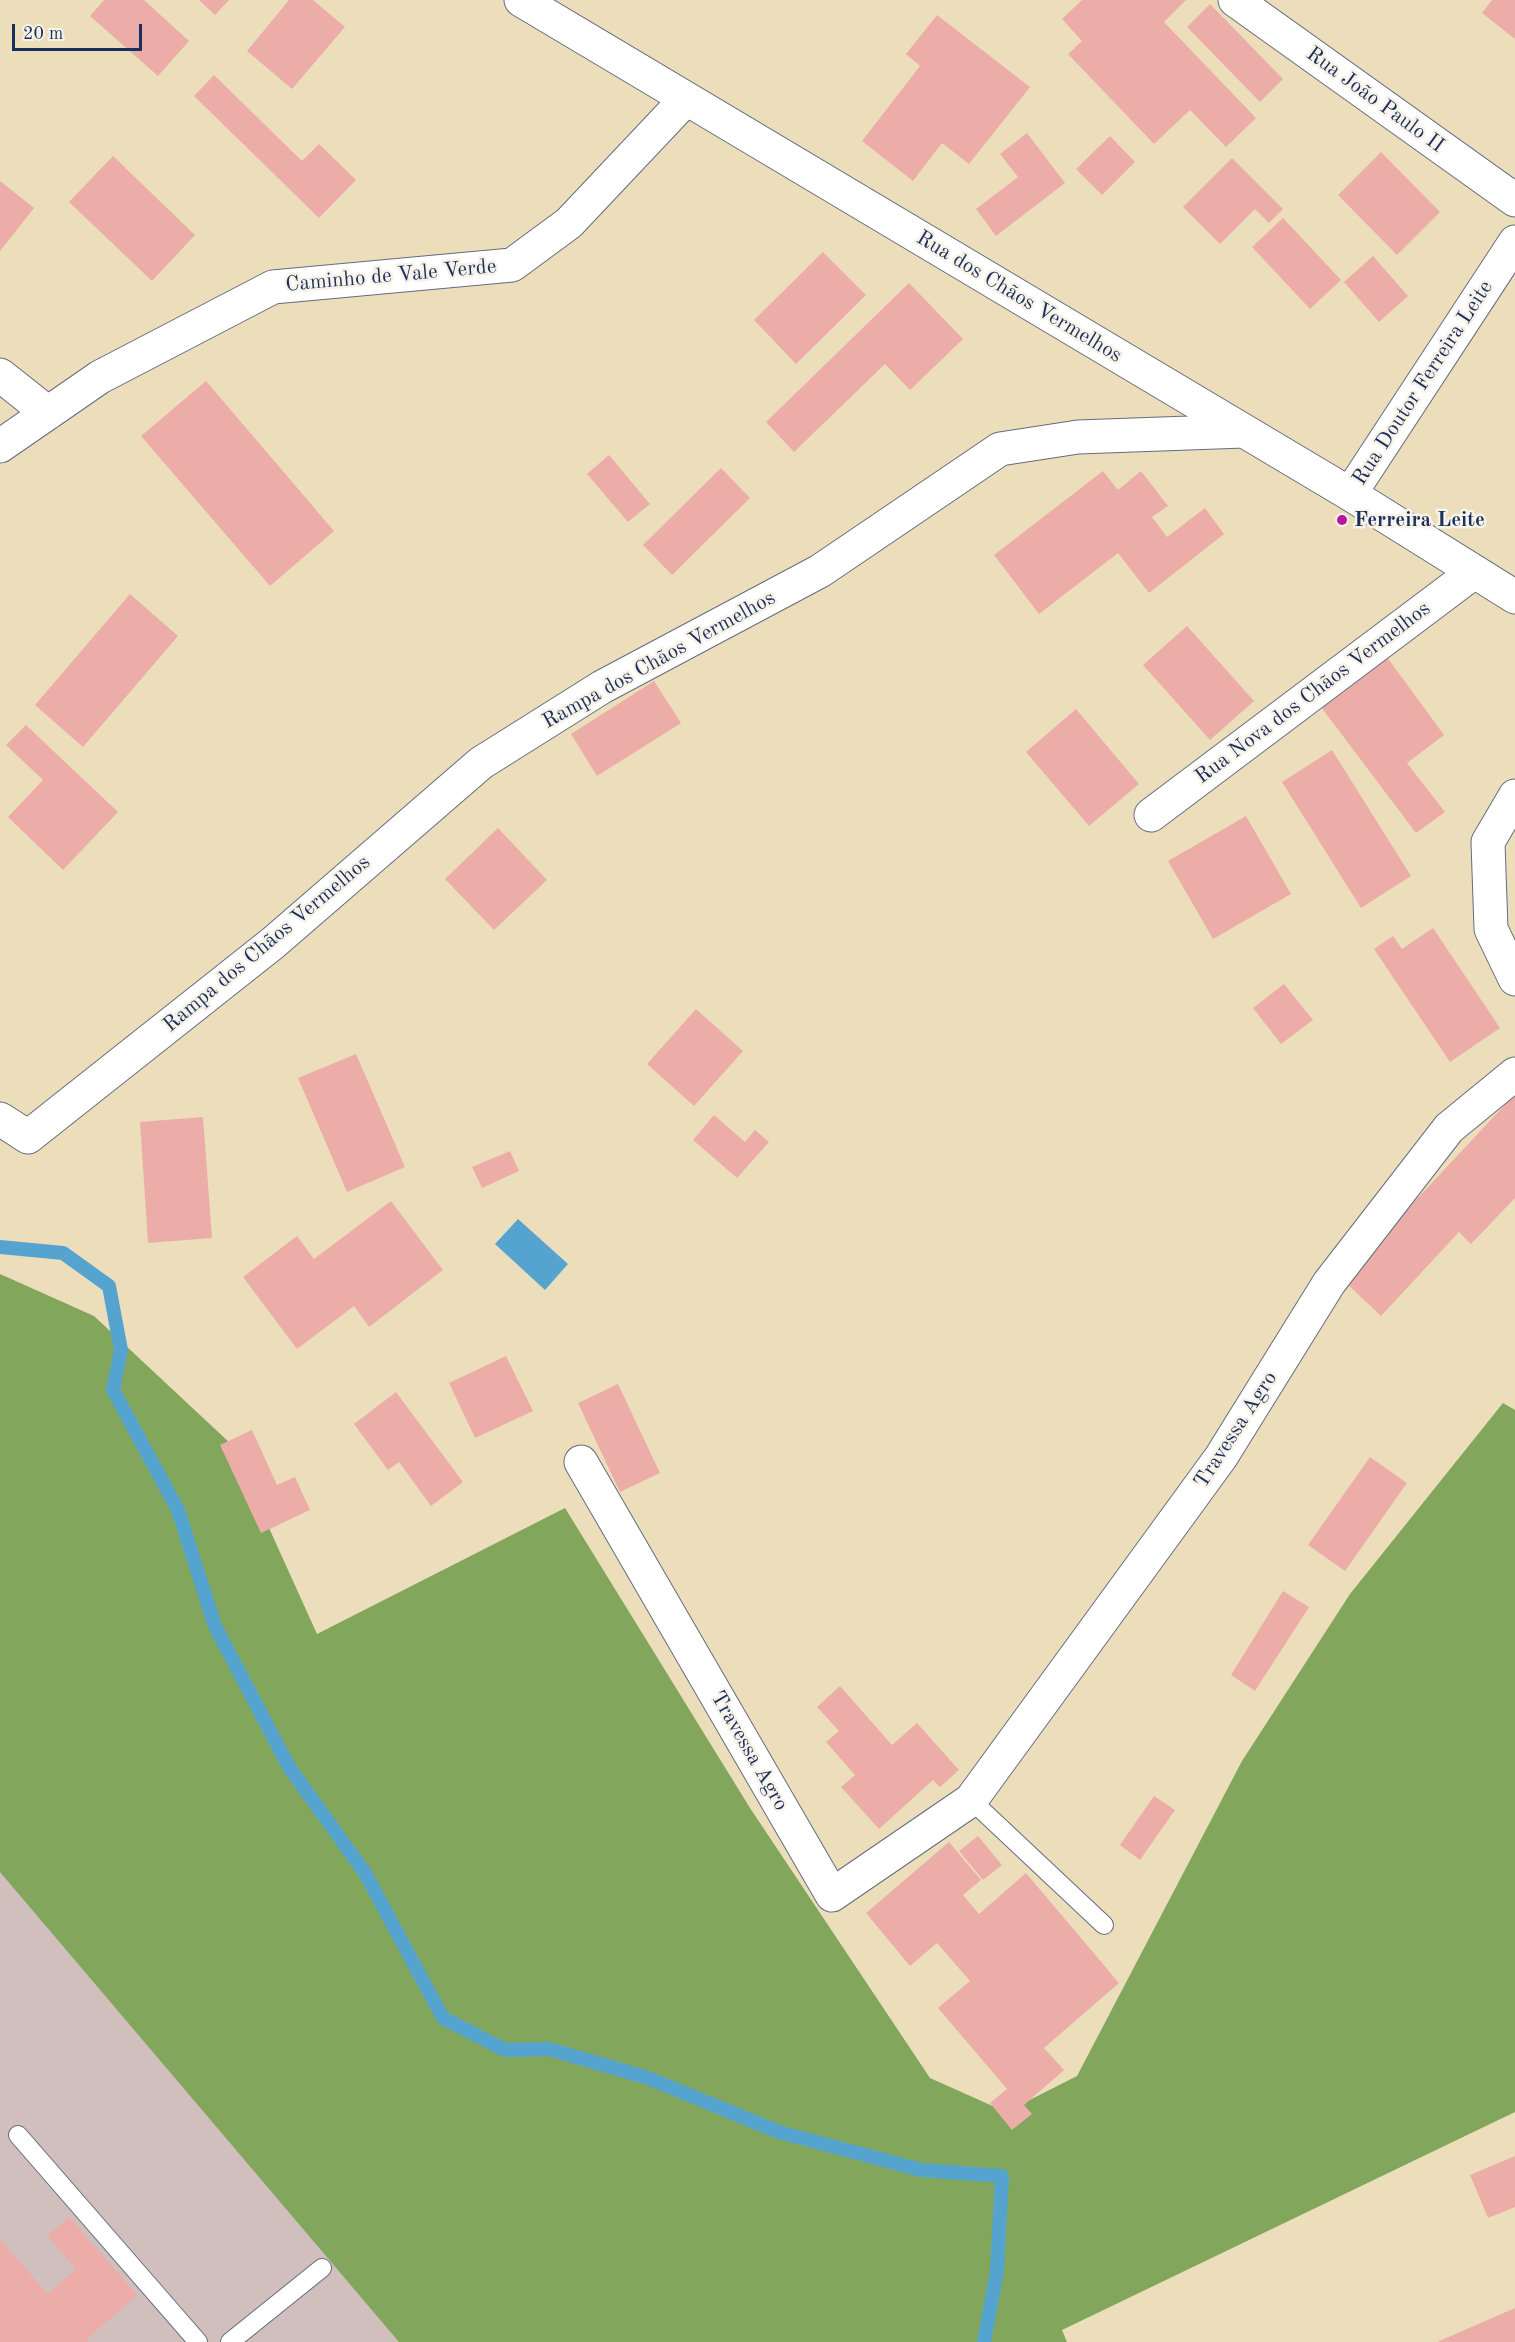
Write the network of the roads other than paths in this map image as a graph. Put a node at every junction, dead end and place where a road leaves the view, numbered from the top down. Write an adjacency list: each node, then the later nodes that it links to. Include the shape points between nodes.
1 (521, 0): 3 (street, Rua dos Chãos Vermelhos)
2 (1235, 0): 4 (street, Rua João Paulo II)
3 (686, 99): 7 (street, Caminho de Vale Verde, via 569,223 512,266 273,287 100,377); 8 (street, Rua dos Chãos Vermelhos)
4 (1515, 201)
5 (1515, 242): 10 (street, Rua Doutor Ferreira Leite)
6 (0, 375): 7 (street)
7 (48, 413): 9 (street, Caminho de Vale Verde)
8 (1244, 431): 10 (street, Rua dos Chãos Vermelhos); 17 (street, Rampa dos Chãos Vermelhos, via 1078,437 1000,449 820,571 602,687 481,763 273,943 28,1137)
9 (0, 446)
10 (1350, 494): 11 (street, Rua dos Chãos Vermelhos)
11 (1474, 572): 12 (street, Rua dos Chãos Vermelhos); 14 (street, Rua Nova dos Chãos Vermelhos)
12 (1515, 597)
13 (1515, 796): 15 (street, via 1488,842 1491,929)
14 (1150, 815)
15 (1515, 979)
16 (1515, 1074): 19 (street, Travessa Agro, via 1449,1128 1329,1283 1221,1457)
17 (0, 1119)
18 (581, 1461): 19 (street, Travessa Agro, via 832,1895)
19 (971, 1800): 20 (lane)
20 (1104, 1925)
21 (18, 2135): 23 (lane)
22 (322, 2268): 24 (lane)
23 (198, 2342)
24 (230, 2342)

